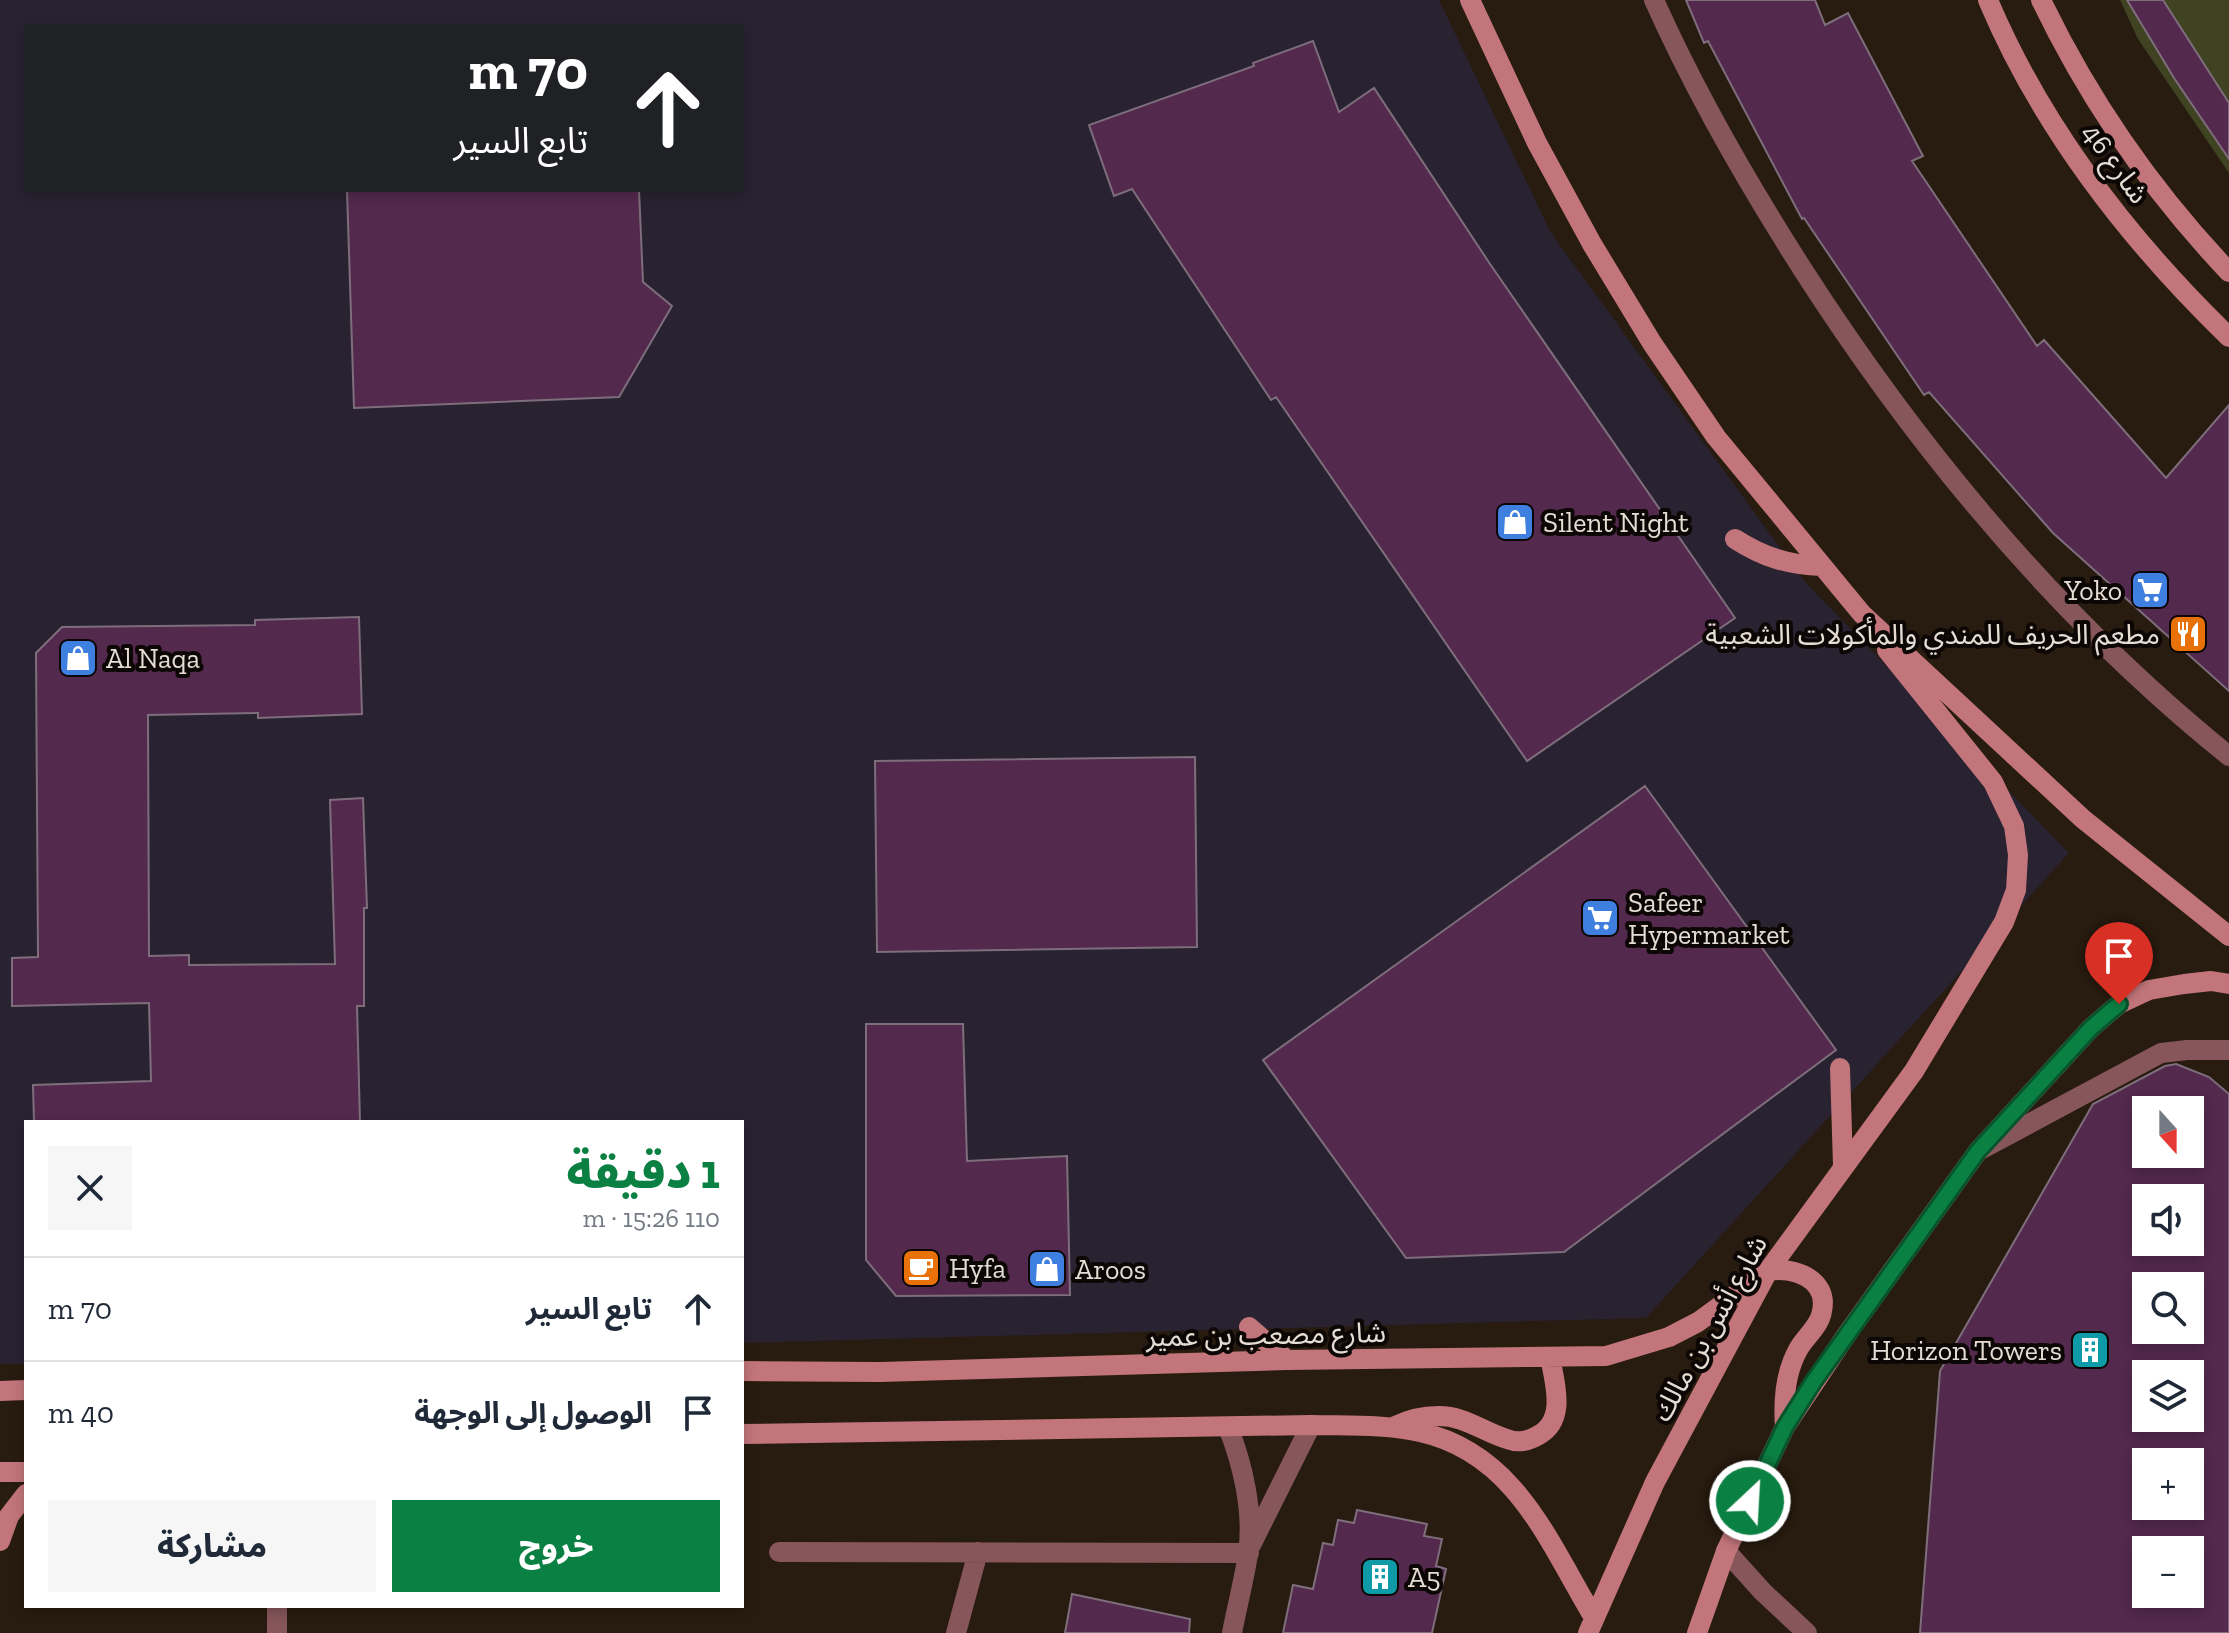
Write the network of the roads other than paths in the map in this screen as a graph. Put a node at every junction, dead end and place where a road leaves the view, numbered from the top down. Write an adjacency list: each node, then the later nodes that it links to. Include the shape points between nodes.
1 (1470, 0): 8 (main road, via 1537,143 1652,343 1716,437)
2 (1654, 0): 10 (street, via 1741,170 1892,401 2025,563 2104,645)
3 (1988, 0): 6 (main road, شارع 46, via 2021,69 2100,191 2146,250)
4 (2041, 0): 5 (main road, شارع 46, via 2098,106 2137,163)
5 (2229, 272)
6 (2229, 337)
7 (1735, 539): 8 (main road, via 1775,560)
8 (1821, 566): 9 (main road)
9 (1862, 614): 11 (main road, via 2083,819); 16 (main road, شارع أنس بن مالك, via 1993,782 2014,826 2018,855 2016,890 2004,922 1914,1071)
10 (2229, 756)
11 (2229, 936)
12 (2229, 984): 15 (main road, via 2211,981 2149,990 2119,1004)
13 (2229, 1050): 15 (street, via 2161,1053)
14 (1840, 1068): 16 (main road)
15 (1978, 1151): 26 (main road)
16 (1843, 1166): 17 (main road, شارع أنس بن مالك)
17 (1768, 1271): 19 (main road, شارع مصعب بن عمير, via 1669,1337 1606,1356); 26 (main road, via 1796,1270 1817,1287 1822,1299 1822,1312 1790,1369); 38 (main road, شارع أنس بن مالك, via 1655,1482)
18 (1249, 1327): 20 (main road)
19 (1550, 1357): 20 (main road, شارع مصعب بن عمير); 27 (main road, via 1556,1415 1540,1435 1505,1439 1469,1421 1438,1415)
20 (1287, 1360): 21 (main road, شارع مصعب بن عمير)
21 (744, 1371)
22 (24, 1390): 23 (main road)
23 (0, 1391)
24 (1311, 1425): 25 (main road); 27 (main road); 36 (street)
25 (1228, 1427): 28 (main road); 36 (street, via 1241,1467)
26 (1785, 1427): 33 (main road)
27 (1391, 1428): 38 (main road, via 1449,1441 1498,1471 1533,1512)
28 (744, 1434)
29 (0, 1472): 30 (main road)
30 (24, 1472)
31 (24, 1497): 32 (main road)
32 (0, 1541)
33 (1726, 1551): 42 (main road); 43 (street)
34 (779, 1552): 35 (street)
35 (978, 1552): 36 (street); 40 (street)
36 (1249, 1553): 41 (street)
37 (277, 1608): 39 (street)
38 (1591, 1625)
39 (277, 1633)
40 (956, 1633)
41 (1232, 1633)
42 (1697, 1633)
43 (1807, 1633)

